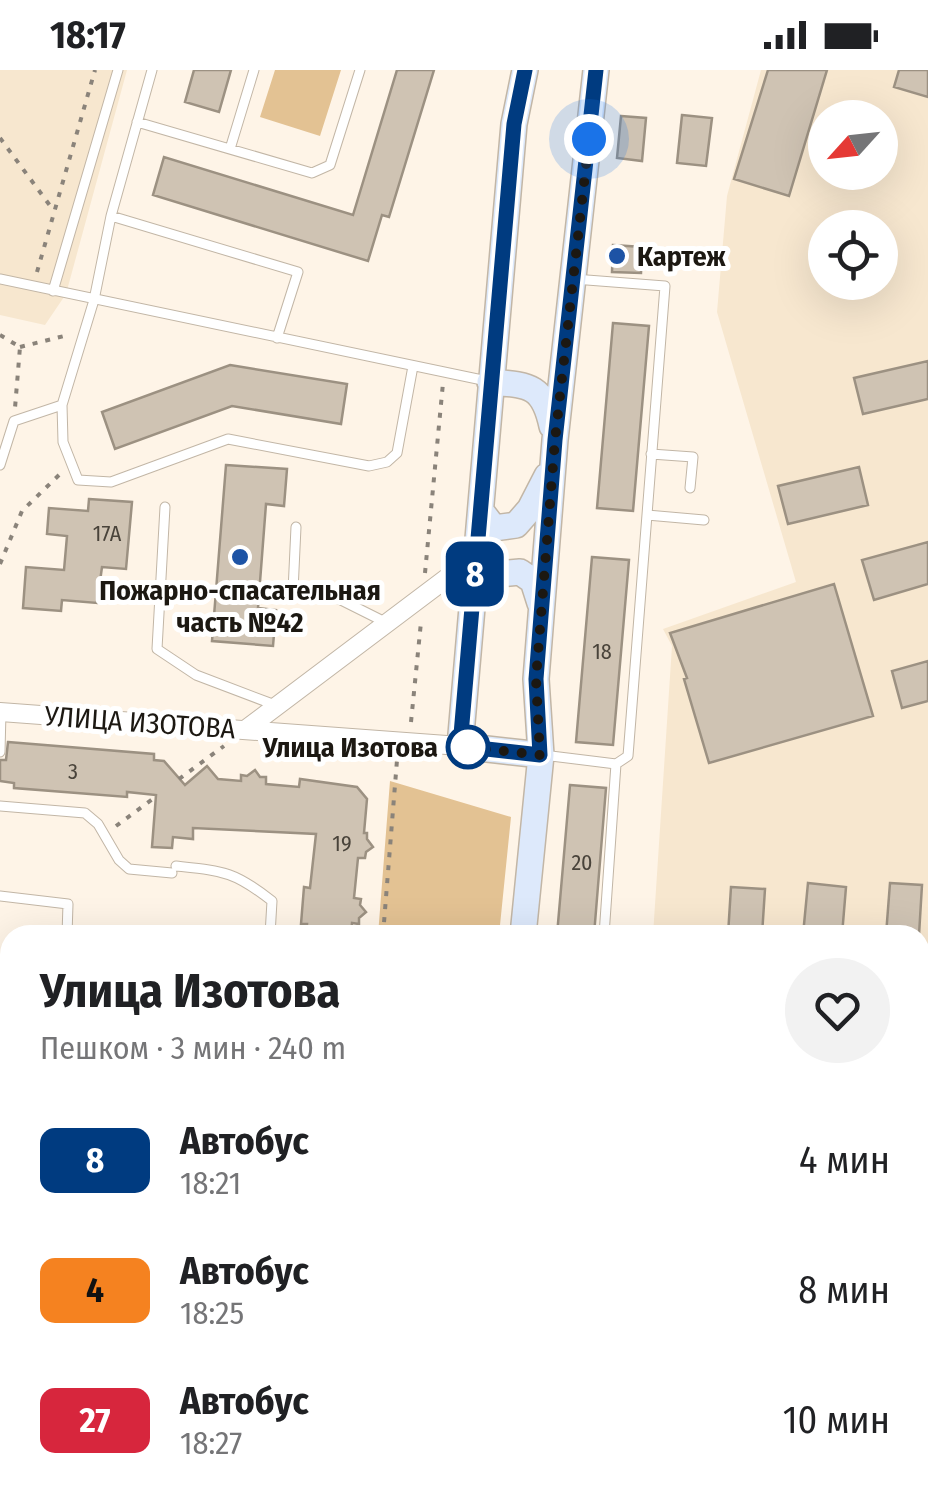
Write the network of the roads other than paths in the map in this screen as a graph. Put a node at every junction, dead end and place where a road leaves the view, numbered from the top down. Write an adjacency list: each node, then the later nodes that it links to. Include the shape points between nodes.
1 (118, 70): 12 (lane)
2 (152, 70): 7 (lane)
3 (254, 70): 8 (lane)
4 (360, 70): 8 (lane, via 330,164 312,173)
5 (526, 70): 16 (street, via 514,124)
6 (596, 70): 11 (street)
7 (137, 122): 8 (lane); 9 (lane)
8 (230, 149)
9 (111, 216): 13 (lane); 14 (lane, via 298,272)
10 (0, 279): 12 (lane)
11 (574, 279): 18 (street); 19 (lane, via 664,286)
12 (53, 291): 13 (lane)
13 (94, 300): 14 (lane); 17 (lane)
14 (277, 338): 15 (lane)
15 (413, 366): 16 (lane); 17 (lane, via 397,453 369,466 228,439 111,482 78,480 64,442)
16 (490, 382): 18 (street, via 528,385 542,397); 23 (street)
17 (62, 405): 20 (lane, via 14,421)
18 (554, 451): 23 (street, via 536,499 516,526 494,528); 29 (street)
19 (652, 454): 21 (lane, via 693,458); 24 (lane)
20 (0, 466)
21 (690, 488)
22 (165, 507): 31 (lane, via 157,649 196,674)
23 (481, 511): 27 (street)
24 (646, 515): 25 (lane); 37 (lane, via 628,756)
25 (704, 520)
26 (296, 527): 30 (lane, via 293,590 333,596)
27 (476, 556): 28 (street); 30 (street)
28 (474, 591): 29 (street, via 498,574 520,572 533,581); 34 (street)
29 (542, 608): 36 (street, via 536,679)
30 (387, 622): 31 (street)
31 (277, 706): 33 (street)
32 (0, 712): 33 (street, УЛИЦА ИЗОТОВА); 35 (lane)
33 (245, 730): 34 (street, УЛИЦА ИЗОТОВА)
34 (460, 746): 36 (street)
35 (0, 752)
36 (540, 755): 37 (lane); 42 (street)
37 (616, 764): 43 (lane)
38 (0, 806): 41 (lane, via 84,813 129,869 229,871 272,901)
39 (0, 896): 40 (lane, via 68,904)
40 (67, 925)
41 (271, 925)
42 (524, 925)
43 (605, 925)

